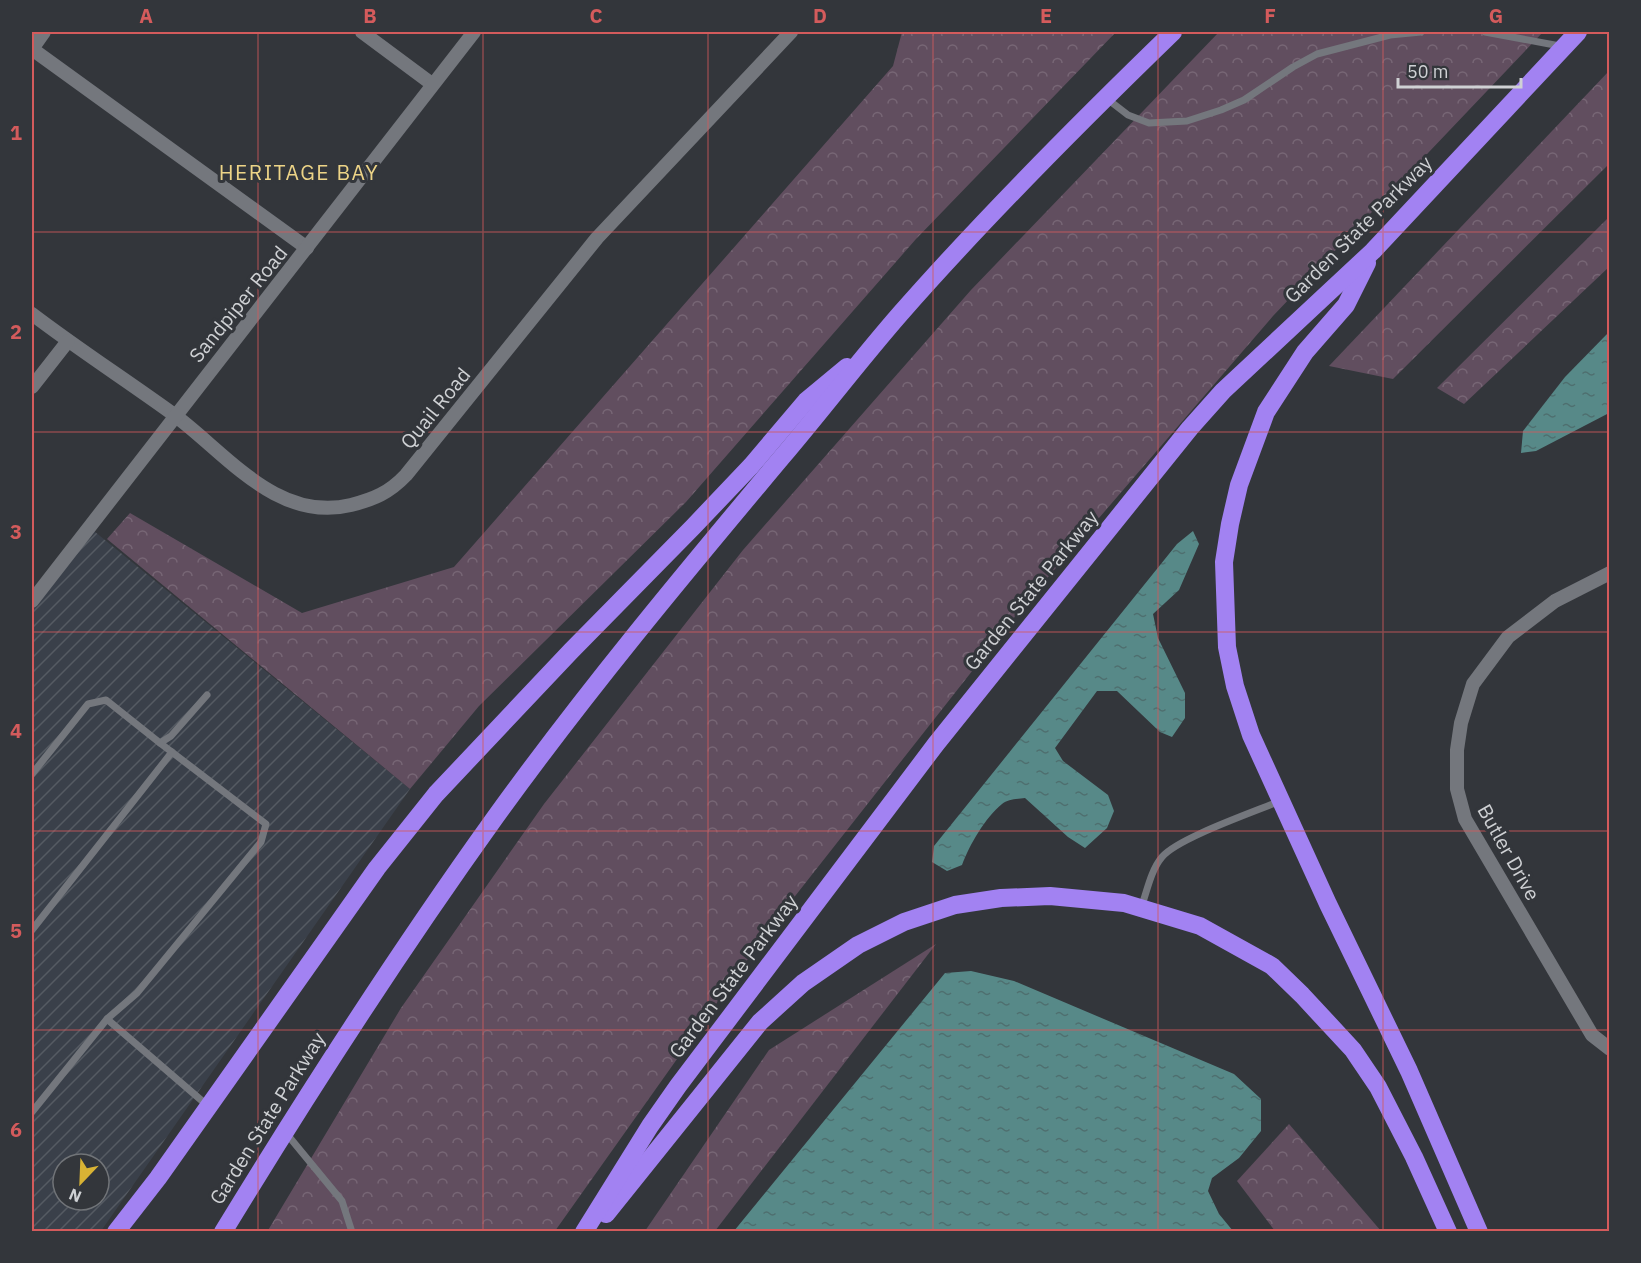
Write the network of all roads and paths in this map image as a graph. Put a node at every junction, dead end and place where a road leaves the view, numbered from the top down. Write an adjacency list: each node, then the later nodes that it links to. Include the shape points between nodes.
1 (44, 32): 10 (street)
2 (362, 32): 11 (street)
3 (474, 32): 11 (street, Sandpiper Road)
4 (790, 32): 19 (street, Quail Road, via 597,238 393,489 368,501 335,509 295,504 261,487)
5 (1173, 32): 12 (highway, Garden State Parkway)
6 (1421, 32): 12 (lane, via 1390,35 1317,54 1244,100 1187,121 1149,123 1128,115)
7 (1485, 32): 9 (lane)
8 (1578, 32): 9 (highway, Garden State Parkway)
9 (1563, 47): 14 (highway, Garden State Parkway)
10 (32, 49): 13 (street)
11 (432, 84): 13 (street, Sandpiper Road)
12 (1106, 98): 17 (highway, Garden State Parkway, via 1009,195)
13 (307, 248): 19 (street, Sandpiper Road)
14 (1373, 251): 26 (highway, via 1346,305 1305,352 1266,412 1239,485 1230,524 1224,562 1227,647 1251,735); 37 (highway, Garden State Parkway, via 1223,391 936,744 678,1086)
15 (32, 314): 16 (street, Quail Road)
16 (68, 342): 18 (street); 19 (street, Quail Road)
17 (868, 352): 31 (highway, via 807,401 751,466 436,794 377,868); 33 (highway, Garden State Parkway, via 584,699 496,817)
18 (32, 387)
19 (174, 415): 21 (street, Sandpiper Road)
20 (1610, 573): 30 (street, Butler Drive, via 1556,601 1508,637 1473,684 1461,723 1457,789 1465,819 1592,1035)
21 (32, 601)
22 (207, 695): 23 (lane)
23 (160, 743): 24 (lane); 25 (lane, via 106,700 88,704)
24 (172, 752): 28 (lane); 29 (lane, via 266,824 261,842 137,993)
25 (32, 774)
26 (1281, 800): 27 (lane, via 1181,843 1163,856); 40 (highway, via 1409,1071)
27 (1141, 908): 38 (highway, via 1050,896 954,904 904,922 858,945 803,983 760,1022); 39 (highway, via 1200,926 1272,966 1302,995 1353,1050 1378,1087)
28 (32, 930)
29 (107, 1019): 31 (lane); 32 (lane)
30 (1610, 1049)
31 (209, 1107): 34 (highway)
32 (32, 1112)
33 (284, 1131): 35 (highway, Garden State Parkway); 36 (lane, via 342,1201)
34 (116, 1232)
35 (223, 1232)
36 (352, 1232)
37 (584, 1232)
38 (592, 1232)
39 (1448, 1232)
40 (1479, 1232)

